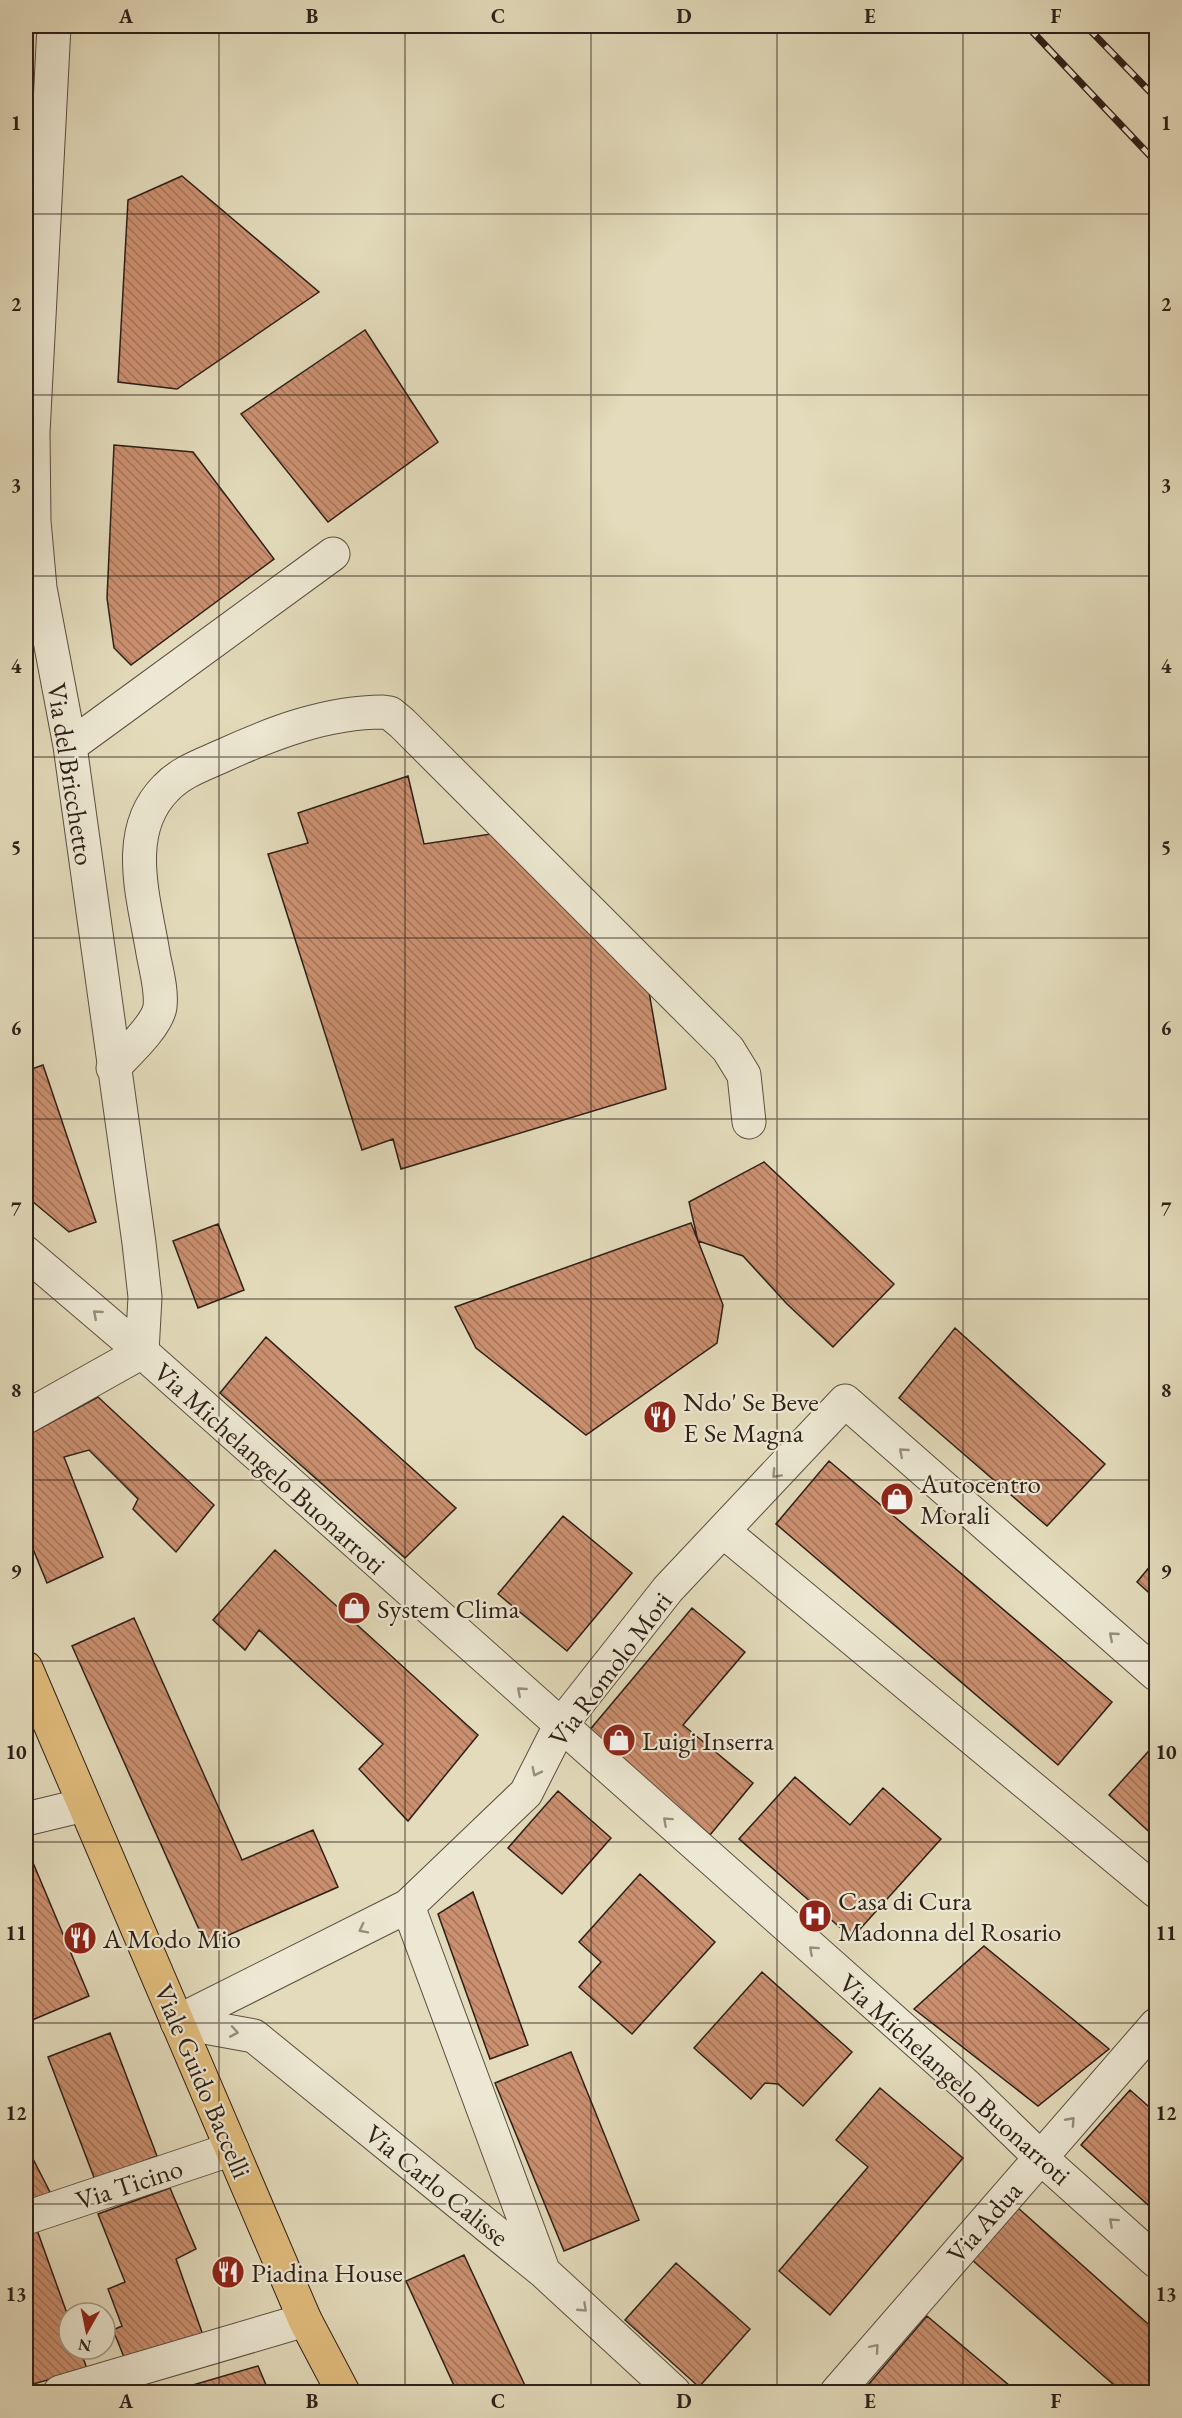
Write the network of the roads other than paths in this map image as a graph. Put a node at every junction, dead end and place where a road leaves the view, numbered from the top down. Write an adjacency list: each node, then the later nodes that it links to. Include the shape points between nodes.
1 (54, 26): 3 (street, Via del Bricchetto, via 33,433 34,521 40,588)
2 (333, 554): 3 (street)
3 (70, 746): 4 (street, Via del Bricchetto)
4 (113, 1068): 5 (street, via 142,1038 160,1009 159,982 142,904 140,834 148,810 167,787 192,769 238,748 333,717 383,712 402,723 728,1049 744,1075); 7 (street, Via del Bricchetto, via 144,1281)
5 (749, 1122)
6 (26, 1253): 7 (street, Via Michelangelo Buonarroti, one-way to 6)
7 (142, 1352): 8 (street); 12 (street, Via Michelangelo Buonarroti, one-way to 7)
8 (26, 1417)
9 (723, 1531): 11 (street, Via Romolo Mori, one-way to 9, via 845,1401); 12 (street, Via Romolo Mori, via 668,1590); 15 (street)
10 (26, 1668): 13 (main road, Viale Guido Baccelli)
11 (1156, 1674)
12 (560, 1726): 16 (street, Via Romolo Mori, one-way to 16, via 526,1793); 20 (street, Via Michelangelo Buonarroti, one-way to 12, via 967,2086)
13 (84, 1805): 14 (street); 17 (main road, Viale Guido Baccelli)
14 (26, 1819)
15 (1156, 1891)
16 (408, 1906): 17 (street, Via Romolo Mori, one-way to 17); 23 (street)
17 (177, 2022): 19 (main road, Viale Guido Baccelli); 23 (street, Via Carlo Calisse, one-way to 23, via 254,2036)
18 (1156, 2025): 20 (street, Via Adua, one-way to 18)
19 (232, 2149): 21 (street, Via Ticino); 24 (main road, Viale Guido Baccelli)
20 (1040, 2157): 22 (street, Via Michelangelo Buonarroti, one-way to 20); 28 (street, Via Adua, one-way to 20)
21 (26, 2218)
22 (1156, 2261)
23 (544, 2272): 27 (street, Via Carlo Calisse, one-way to 27)
24 (305, 2319): 25 (street); 26 (main road, Viale Guido Baccelli)
25 (60, 2392)
26 (343, 2392)
27 (674, 2392)
28 (837, 2392)

